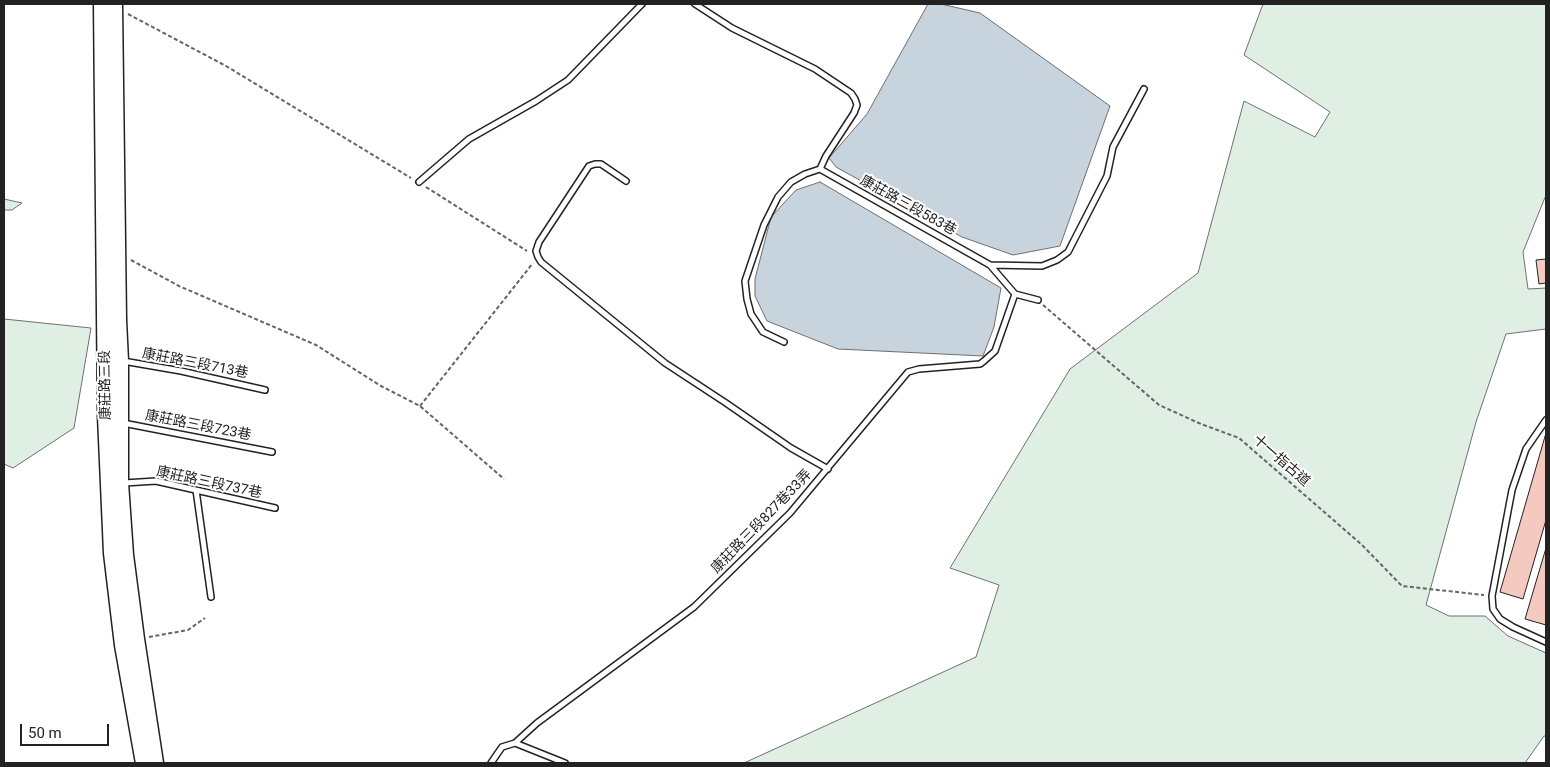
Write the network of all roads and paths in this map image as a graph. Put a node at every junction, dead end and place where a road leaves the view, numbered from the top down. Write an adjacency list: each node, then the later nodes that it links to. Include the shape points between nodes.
1 (642, 4): 7 (lane, via 568,80 469,139)
2 (695, 4): 5 (lane, via 732,28 815,69 851,93 856,105 854,113)
3 (110, 5): 7 (path, via 226,66); 8 (main road, 康莊路三段); 22 (main road, 康莊路三段)
4 (1144, 90): 10 (lane, 康莊路三段583巷, via 1113,147 1106,176 1068,252 1042,266)
5 (820, 169): 10 (lane, 康莊路三段583巷); 13 (lane, via 791,182 778,197 764,225 745,281 751,314 764,332)
6 (626, 181): 9 (lane, via 601,164 589,166 539,242)
7 (419, 182): 9 (path)
8 (118, 252): 14 (main road, 康莊路三段); 16 (path, via 180,286 316,345)
9 (538, 257): 16 (path); 20 (lane, via 665,363 791,448)
10 (990, 264): 11 (lane)
11 (1015, 294): 12 (lane); 20 (lane, 康莊路三段827巷33弄, via 995,351 980,364 908,372)
12 (1038, 300): 25 (path, 十一指古道, via 1159,405 1239,438 1361,544 1402,586)
13 (784, 342)
14 (120, 361): 15 (lane, 康莊路三段713巷); 18 (main road, 康莊路三段)
15 (264, 390)
16 (420, 406): 21 (path)
17 (1546, 420): 25 (lane, via 1526,449 1512,490)
18 (120, 422): 19 (lane, 康莊路三段723巷); 22 (main road, 康莊路三段)
19 (272, 452)
20 (828, 469): 30 (lane, 康莊路三段827巷33弄, via 790,513 694,607 537,723)
21 (504, 478)
22 (114, 483): 23 (lane, 康莊路三段737巷, via 156,482); 28 (main road, 康莊路三段); 31 (main road, 康莊路三段, via 112,553 122,636)
23 (196, 490): 24 (lane, 康莊路三段737巷); 26 (lane)
24 (275, 508)
25 (1492, 596): 29 (lane, via 1493,609 1500,619)
26 (211, 597)
27 (205, 618): 28 (path, via 188,630)
28 (136, 639): 32 (main road, 康莊路三段)
29 (1546, 642)
30 (515, 743): 33 (lane, 康莊路三段827巷33弄, via 502,748); 34 (lane)
31 (144, 763)
32 (155, 763)
33 (491, 763)
34 (565, 763)

